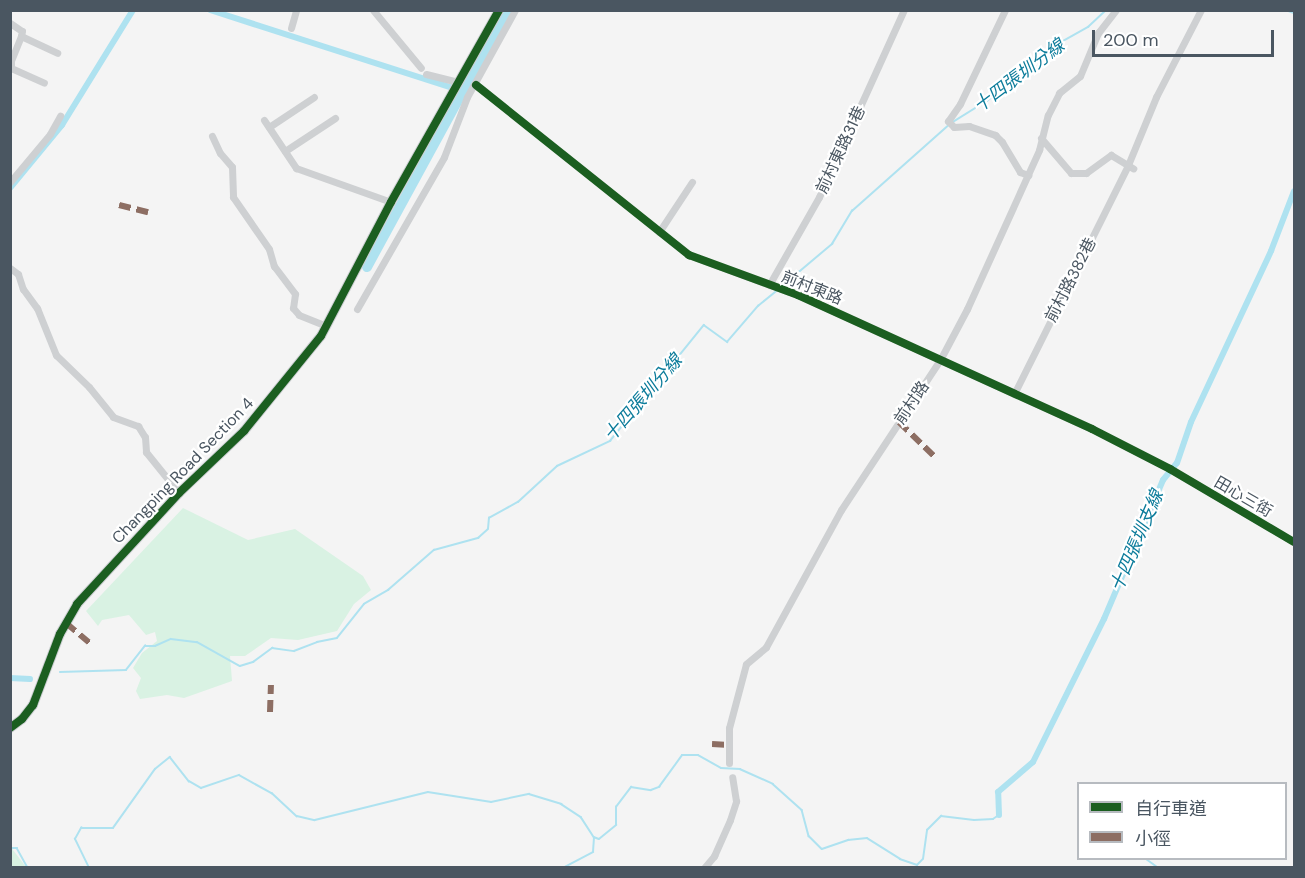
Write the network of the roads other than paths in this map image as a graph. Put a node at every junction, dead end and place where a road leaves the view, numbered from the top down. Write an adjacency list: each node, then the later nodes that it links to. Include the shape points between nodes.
1 (296, 10): 10 (street)
2 (373, 10): 13 (street, via 423,71)
3 (499, 10): 13 (street, Changping Road Section 4)
4 (515, 10): 15 (street)
5 (904, 10): 31 (street, 前村東路31巷, via 819,197)
6 (1005, 10): 25 (street, via 948,121 954,128 969,126 995,135 1020,172)
7 (1116, 10): 22 (street, 前村路, via 1098,33 1080,76 1059,93)
8 (1201, 10): 24 (street, 前村路382巷, via 1156,97)
9 (10, 23): 11 (street, via 22,31)
10 (291, 28)
11 (21, 36): 12 (street); 14 (street, via 11,68)
12 (57, 53)
13 (458, 82): 28 (street, Changping Road Section 4)
14 (44, 83)
15 (476, 85): 29 (street, 前村東路); 32 (street, via 467,97 444,158)
16 (315, 97): 20 (street)
17 (60, 116): 26 (street)
18 (335, 118): 23 (street)
19 (264, 120): 20 (street)
20 (269, 127): 23 (street)
21 (212, 136): 33 (street, via 232,167 233,197 295,294 293,308 299,315)
22 (1041, 138): 24 (street, via 1071,173 1086,173 1111,155); 25 (street, 前村路)
23 (285, 151): 28 (street, via 296,168)
24 (1131, 167): 35 (street, 前村路382巷)
25 (1028, 175): 34 (street, 前村路)
26 (10, 182)
27 (692, 182): 29 (street)
28 (391, 202): 33 (street, Changping Road Section 4)
29 (658, 232): 31 (street, 前村東路, via 689,255)
30 (10, 268): 37 (street, via 18,274 37,308 56,355 113,417 138,426 145,437 146,452)
31 (769, 285): 34 (street, 前村東路)
32 (357, 309)
33 (326, 326): 37 (street, Changping Road Section 4, via 244,431)
34 (940, 360): 35 (street, 前村東路); 40 (street, 前村路, via 841,510 765,647 746,664 729,728)
35 (1014, 394): 36 (street, 前村東路)
36 (1170, 469): 38 (street, 田心三街)
37 (179, 493): 39 (street, Changping Road Section 4, via 77,604 60,634 33,705)
38 (1294, 542)
39 (10, 728)
40 (729, 763)
41 (732, 777): 42 (street, via 736,801 714,856)
42 (704, 867)

